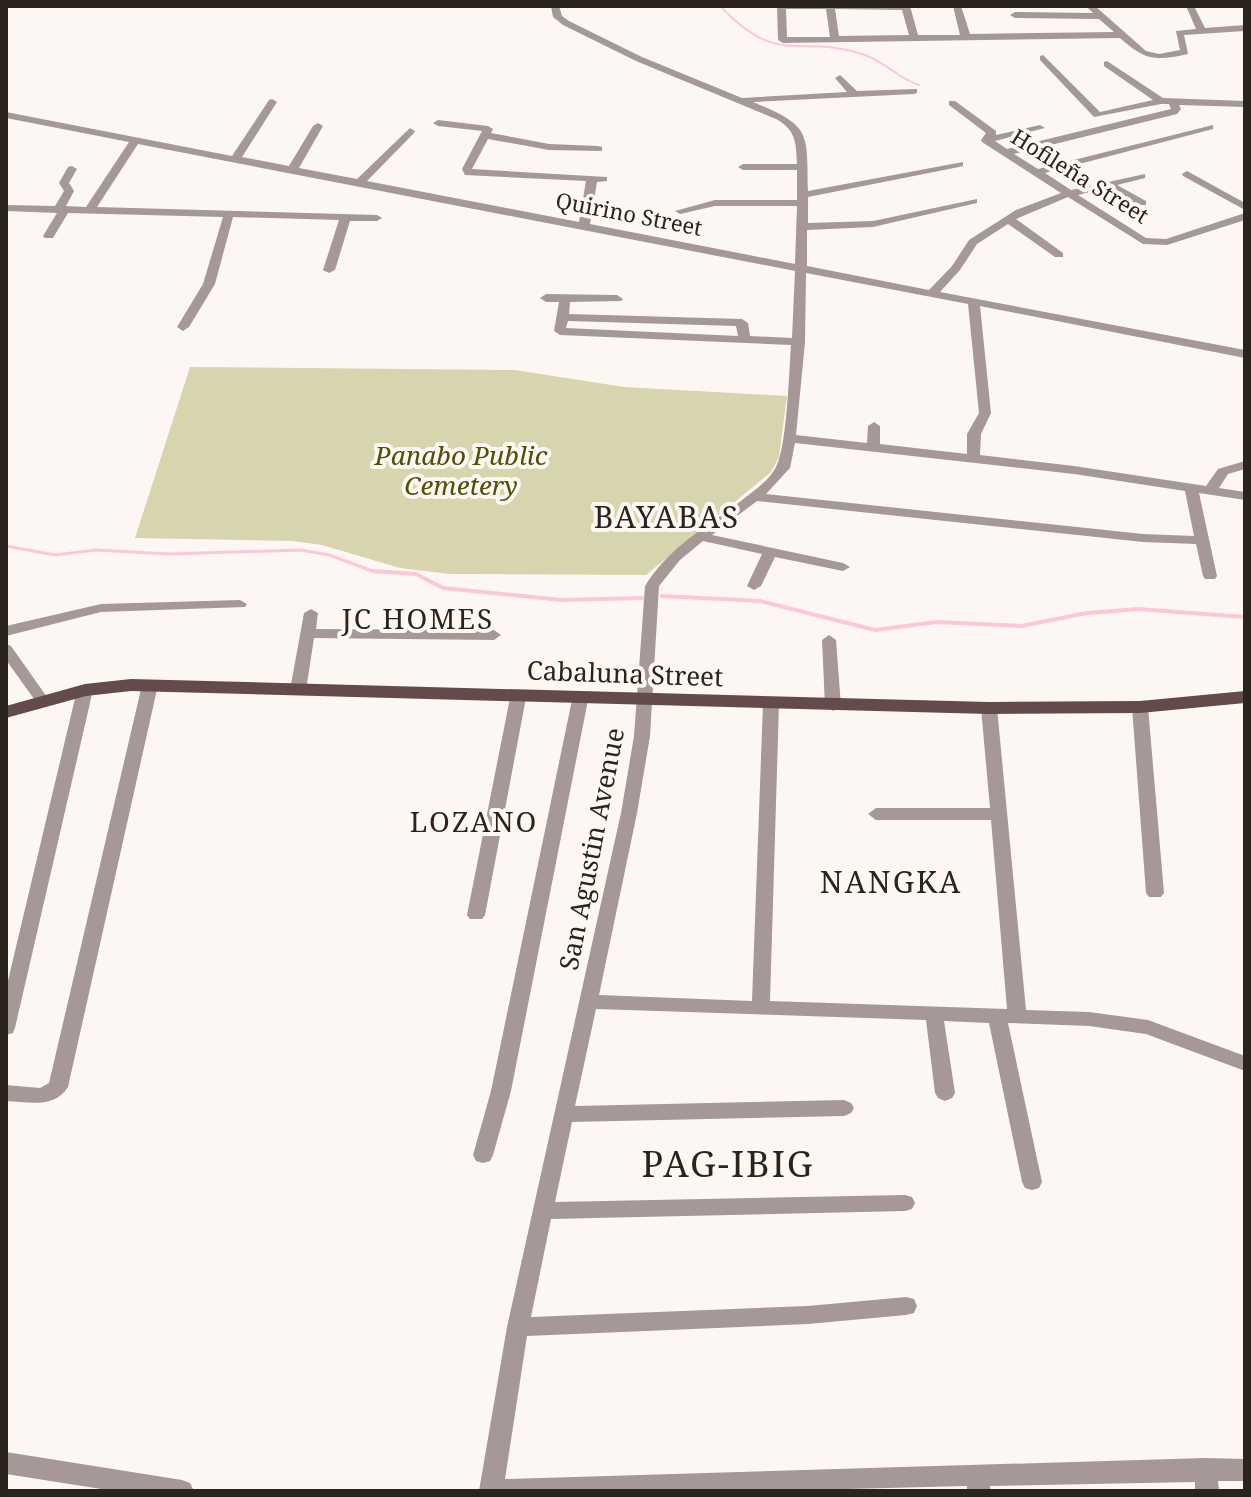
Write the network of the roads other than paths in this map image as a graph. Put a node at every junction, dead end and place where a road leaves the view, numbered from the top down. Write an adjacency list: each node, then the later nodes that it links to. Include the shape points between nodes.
1 (555, 6): 22 (street, via 566,23)
2 (781, 6): 3 (street); 16 (street, via 783,40)
3 (830, 6): 4 (street); 16 (street)
4 (906, 6): 14 (street)
5 (957, 6): 15 (street)
6 (1090, 6): 9 (street)
7 (1190, 6): 11 (street)
8 (1013, 11): 9 (street); 13 (street)
9 (1100, 16): 12 (street)
10 (1245, 28): 11 (street)
11 (1202, 31): 12 (street, via 1179,33 1185,52 1159,57 1145,55)
12 (1123, 35): 13 (street)
13 (1022, 37): 15 (street)
14 (914, 38): 15 (street); 16 (street)
15 (966, 38)
16 (835, 39)
17 (1043, 58): 23 (street, via 1098,115)
18 (1107, 64): 23 (street)
19 (840, 78): 21 (street)
20 (914, 91): 21 (street)
21 (854, 94): 22 (street)
22 (739, 100): 42 (street, San Agustin Avenue, via 793,125 801,139)
23 (1161, 101): 26 (street)
24 (272, 102): 39 (street)
25 (952, 103): 36 (street, Hofileña Street, via 992,133)
26 (1174, 104): 27 (street); 38 (street, via 1173,112)
27 (1245, 104)
28 (6, 115): 35 (street, Quirino Street)
29 (438, 123): 34 (street, via 488,129)
30 (318, 126): 44 (street)
31 (1209, 127): 45 (street)
32 (1040, 128): 36 (street)
33 (410, 131): 48 (street)
34 (484, 135): 37 (street, via 538,146); 50 (street, via 467,169)
35 (136, 139): 39 (street, Quirino Street); 58 (street)
36 (986, 140): 38 (street, Hofileña Street)
37 (598, 149)
38 (1004, 153): 45 (street, Hofileña Street)
39 (236, 158): 44 (street, Quirino Street)
40 (959, 164): 52 (street)
41 (743, 167): 42 (street)
42 (801, 167): 52 (street, San Agustin Avenue)
43 (72, 169): 57 (street, via 64,183 69,191)
44 (293, 169): 48 (street, Quirino Street)
45 (1035, 173): 51 (street, Hofileña Street)
46 (1187, 174): 55 (street)
47 (1141, 176): 49 (street)
48 (360, 182): 50 (street, Quirino Street)
49 (1109, 185): 51 (street); 54 (street)
50 (470, 189): 65 (street, Quirino Street); 65 (street, via 598,179)
51 (1067, 194): 61 (street, Hofileña Street, via 1151,243); 64 (street)
52 (802, 199): 59 (street, via 715,203); 66 (street, San Agustin Avenue)
53 (973, 201): 66 (street, via 873,224)
54 (1142, 203)
55 (1245, 207)
56 (6, 208): 57 (street)
57 (61, 210): 58 (street); 67 (street)
58 (89, 211): 60 (street)
59 (680, 211)
60 (229, 214): 62 (street); 76 (street, via 209,284)
61 (1245, 216)
62 (346, 217): 63 (street); 70 (street)
63 (377, 218)
64 (1008, 219): 68 (street); 71 (street, via 973,242)
65 (584, 226): 69 (street, Quirino Street)
66 (801, 227): 69 (street, San Agustin Avenue)
67 (49, 236)
68 (1059, 255)
69 (799, 268): 71 (street, Quirino Street); 77 (street, San Agustin Avenue)
70 (329, 270)
71 (932, 293): 75 (street, Quirino Street)
72 (546, 298): 73 (street)
73 (565, 298): 74 (street); 77 (street, via 560,331)
74 (617, 299)
75 (974, 301): 78 (street, Quirino Street); 82 (street, via 985,413 974,434)
76 (183, 327)
77 (799, 342): 80 (street, San Agustin Avenue)
78 (1245, 354)
79 (874, 426): 81 (street)
80 (789, 438): 81 (street); 87 (street, San Agustin Avenue, via 783,468)
81 (873, 448): 82 (street)
82 (973, 460): 84 (street)
83 (1245, 465): 85 (street, via 1225,470)
84 (1191, 489): 85 (street); 89 (street)
85 (1212, 491): 86 (street)
86 (1245, 496)
87 (754, 497): 88 (street, San Agustin Avenue); 89 (street)
88 (702, 537): 90 (street); 108 (street, San Agustin Avenue, via 652,586)
89 (1201, 540): 92 (street)
90 (770, 552): 91 (street); 93 (street)
91 (843, 567)
92 (1210, 576)
93 (754, 586)
94 (240, 604): 96 (street, via 101,608)
95 (311, 613): 97 (street)
96 (6, 631)
97 (309, 633): 98 (street); 103 (street)
98 (494, 635)
99 (829, 640): 110 (street)
100 (6, 649): 106 (street)
101 (150, 685): 102 (main road, Cabaluna Street); 103 (main road, Cabaluna Street); 124 (street, via 62,1075 53,1093)
102 (85, 690): 106 (main road, Cabaluna Street); 122 (street)
103 (298, 690): 105 (main road, Cabaluna Street)
104 (1245, 697): 111 (main road, Cabaluna Street)
105 (518, 698): 107 (main road, Cabaluna Street); 117 (street)
106 (42, 700): 113 (main road, Cabaluna Street)
107 (580, 700): 108 (main road, Cabaluna Street); 128 (street, via 501,1091)
108 (645, 701): 109 (main road, Cabaluna Street); 118 (street, San Agustin Avenue, via 629,813)
109 (771, 704): 110 (main road, Cabaluna Street); 119 (street)
110 (833, 706): 112 (main road, Cabaluna Street)
111 (1140, 707): 112 (main road, Cabaluna Street); 116 (street)
112 (989, 708): 115 (street)
113 (6, 712)
114 (876, 814): 115 (street)
115 (1000, 814): 121 (street)
116 (1155, 893)
117 (476, 915)
118 (588, 1002): 119 (street); 127 (street, San Agustin Avenue)
119 (761, 1009): 120 (street)
120 (934, 1014): 121 (street); 125 (street)
121 (1007, 1016): 123 (street, via 1148,1027); 129 (street)
122 (6, 1028)
123 (1245, 1064)
124 (6, 1093)
125 (945, 1093)
126 (844, 1108): 127 (street)
127 (566, 1114): 131 (street, San Agustin Avenue)
128 (483, 1155)
129 (1032, 1182)
130 (905, 1203): 131 (street)
131 (542, 1211): 133 (street, San Agustin Avenue)
132 (906, 1306): 133 (street)
133 (518, 1327): 141 (street, San Agustin Avenue)
134 (6, 1463): 140 (street)
135 (1245, 1470): 136 (street)
136 (1206, 1480): 137 (street)
137 (978, 1483): 138 (street)
138 (831, 1484): 139 (street)
139 (698, 1487): 141 (street)
140 (182, 1491)
141 (491, 1491)

